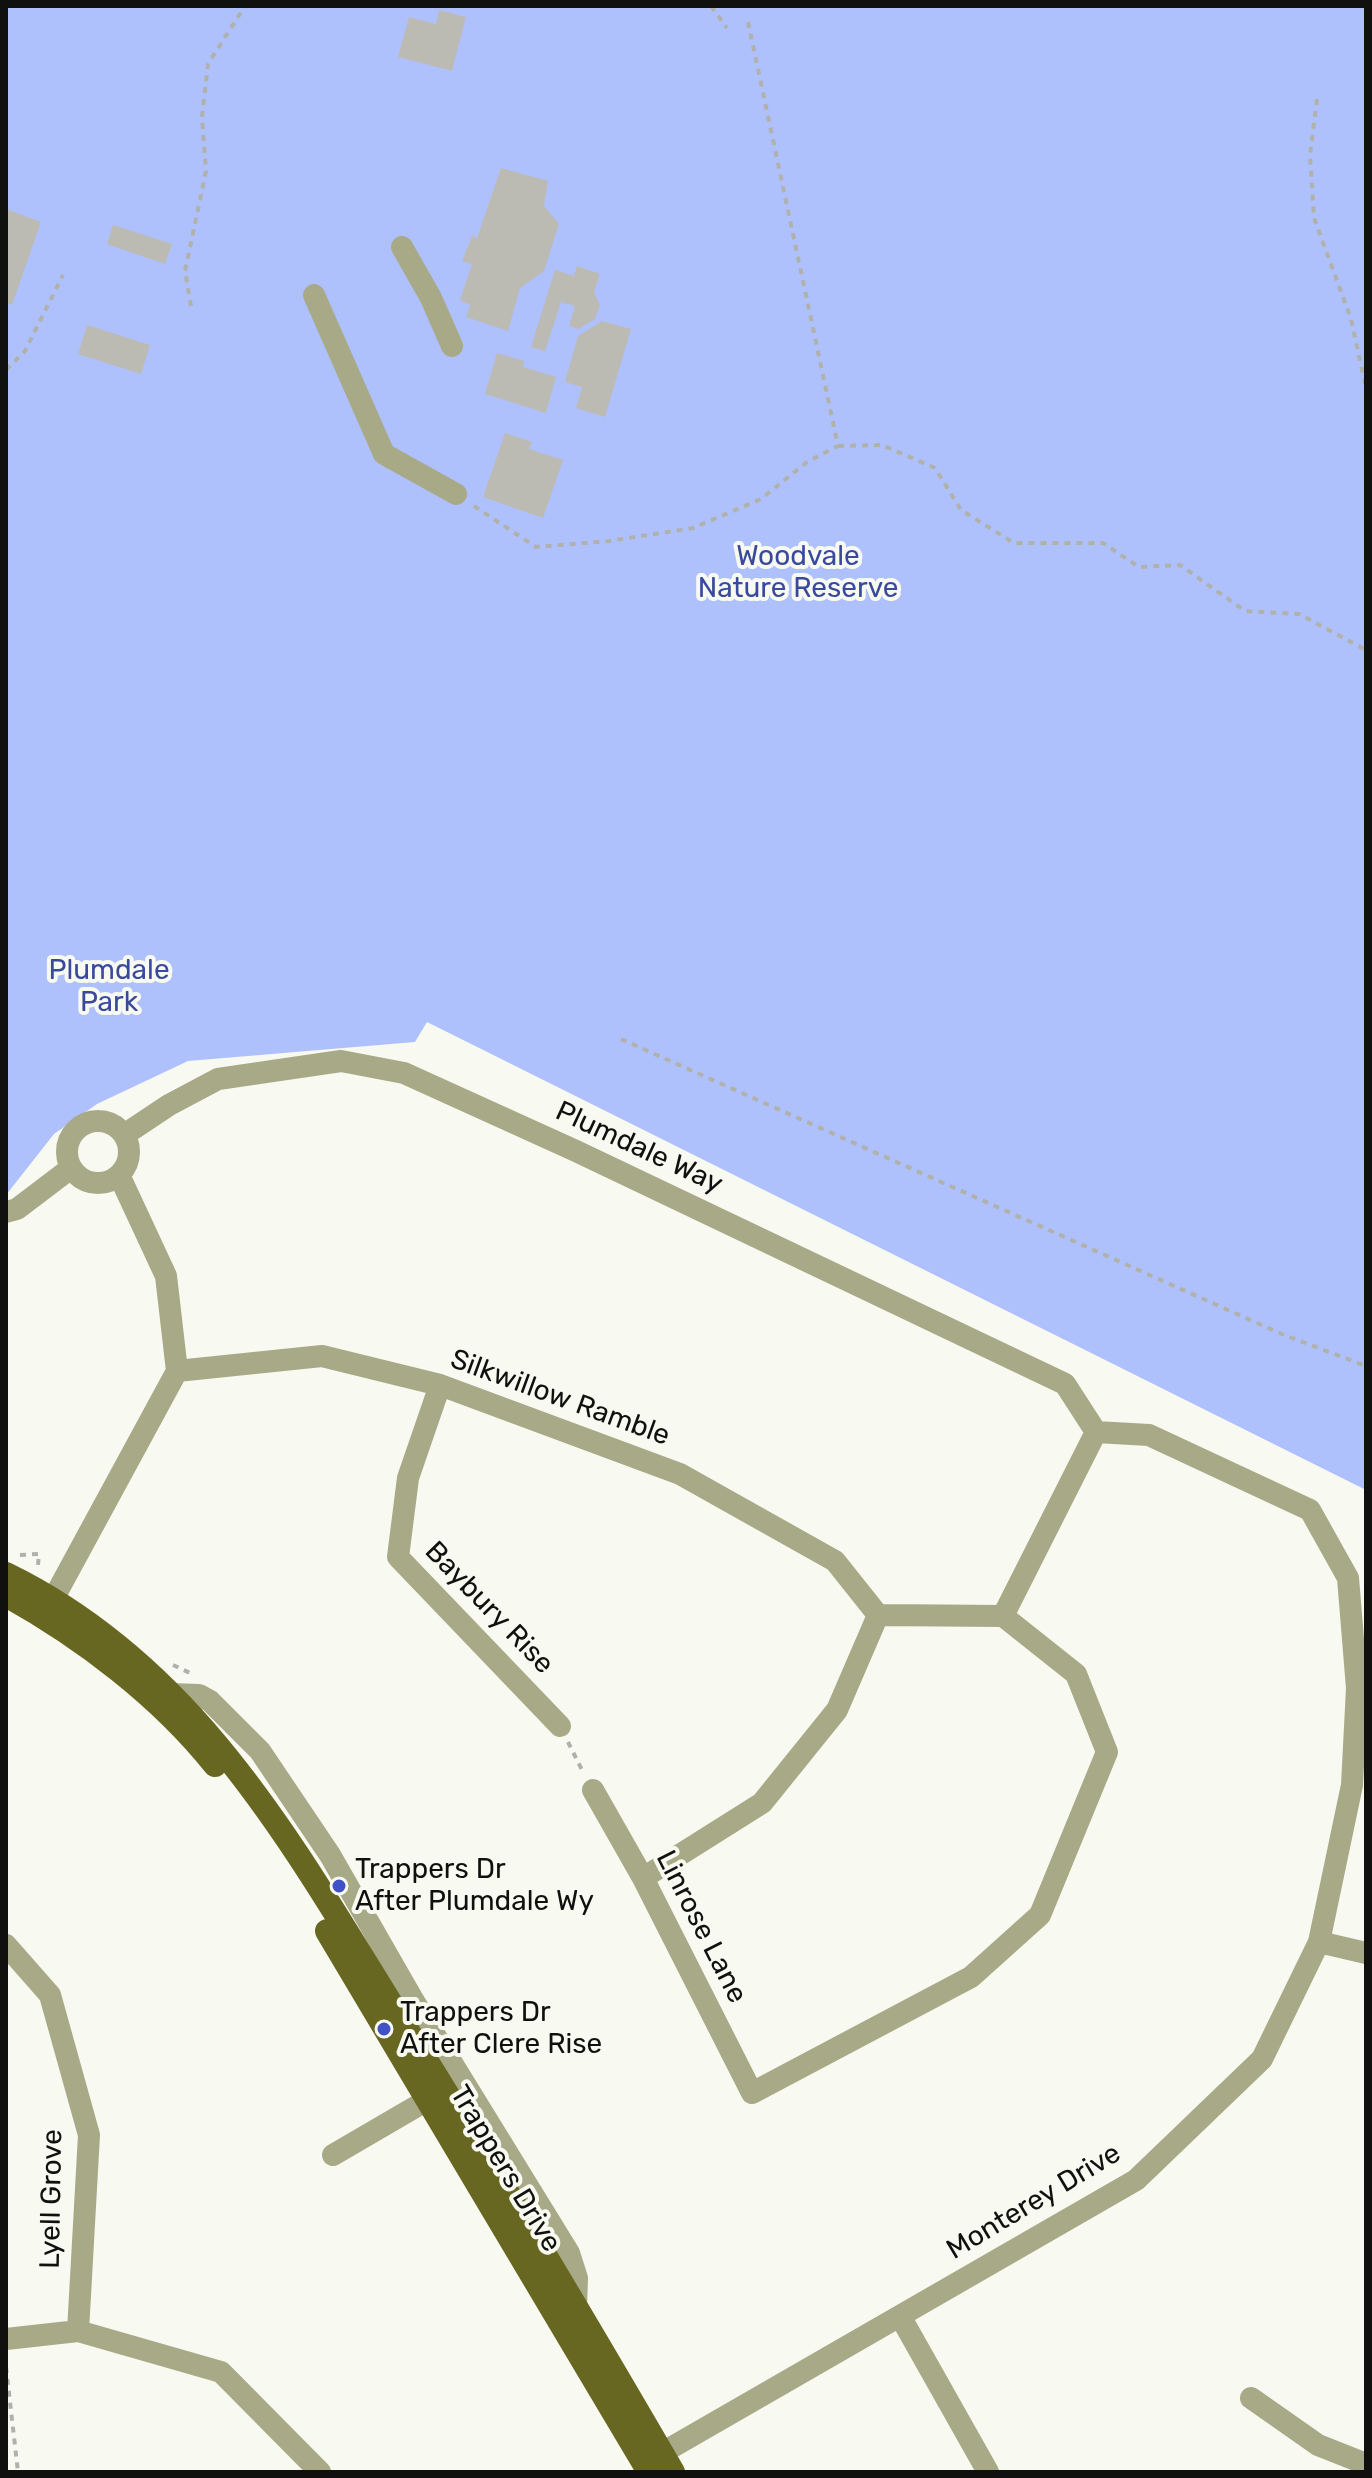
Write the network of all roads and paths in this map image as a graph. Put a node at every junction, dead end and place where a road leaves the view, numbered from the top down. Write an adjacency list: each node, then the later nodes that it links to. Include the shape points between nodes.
1 (245, 6): 9 (path, via 208,64 202,117 206,171 185,271)
2 (711, 6): 4 (path)
3 (748, 22): 13 (path)
4 (727, 28)
5 (1317, 99): 12 (path, via 1310,155 1314,218 1351,319)
6 (402, 247): 10 (street)
7 (63, 275): 11 (path, via 25,351)
8 (314, 295): 14 (street, via 384,454)
9 (191, 306)
10 (452, 346)
11 (6, 370)
12 (1366, 388)
13 (838, 446): 14 (path, via 807,462 761,499 693,528 609,541 536,547); 15 (path, via 882,445 935,468 961,510 1014,543 1103,543 1139,567 1180,565 1245,611 1299,614)
14 (456, 494)
15 (1366, 650)
16 (621, 1039): 21 (path, via 1284,1335)
17 (124, 1135): 18 (street, via 108,1122 86,1123 67,1147); 19 (street, via 129,1156); 24 (street, Plumdale Way, via 218,1079 341,1061 404,1073 1065,1384)
18 (71, 1168): 19 (street, via 94,1183); 20 (street)
19 (119, 1175): 22 (street, via 166,1276)
20 (6, 1212)
21 (1366, 1366)
22 (177, 1371): 23 (street, Silkwillow Ramble, via 322,1356); 27 (street)
23 (440, 1385): 28 (street, Silkwillow Ramble, via 680,1474 835,1561); 31 (street, Baybury Rise, via 408,1478 398,1557)
24 (1096, 1432): 29 (street); 30 (street, Monterey Drive, via 1149,1435 1310,1510 1348,1578)
25 (6, 1574): 27 (main road, Trappers Drive)
26 (6, 1595): 27 (main road, Trappers Drive)
27 (48, 1608): 37 (main road, Trappers Drive, via 168,1715 220,1771 295,1875); 45 (main road, Trappers Drive, via 147,1671 202,1725 270,1810 576,2308)
28 (878, 1615): 29 (street); 33 (street, via 837,1710 762,1803)
29 (1003, 1616): 33 (street, Linrose Lane, via 1076,1674 1107,1752 1040,1915 971,1977 752,2093)
30 (1362, 1689): 34 (street, Monterey Drive, via 1352,1785)
31 (560, 1726): 32 (path)
32 (593, 1790): 33 (street, Linrose Lane)
33 (643, 1878)
34 (1319, 1942): 36 (street); 39 (street, Monterey Drive, via 1262,2059 1136,2180)
35 (6, 1945): 40 (street, Lyell Grove, via 50,1995 89,2135)
36 (1366, 1953)
37 (429, 2099): 38 (street); 45 (main road, Trappers Drive)
38 (333, 2155)
39 (900, 2316): 45 (street, Monterey Drive); 48 (street)
40 (78, 2331): 41 (street); 47 (street, via 221,2372)
41 (6, 2339)
42 (6, 2367): 46 (path)
43 (1251, 2398): 44 (street, via 1318,2445)
44 (1366, 2464)
45 (657, 2465)
46 (18, 2472)
47 (320, 2472)
48 (988, 2472)

